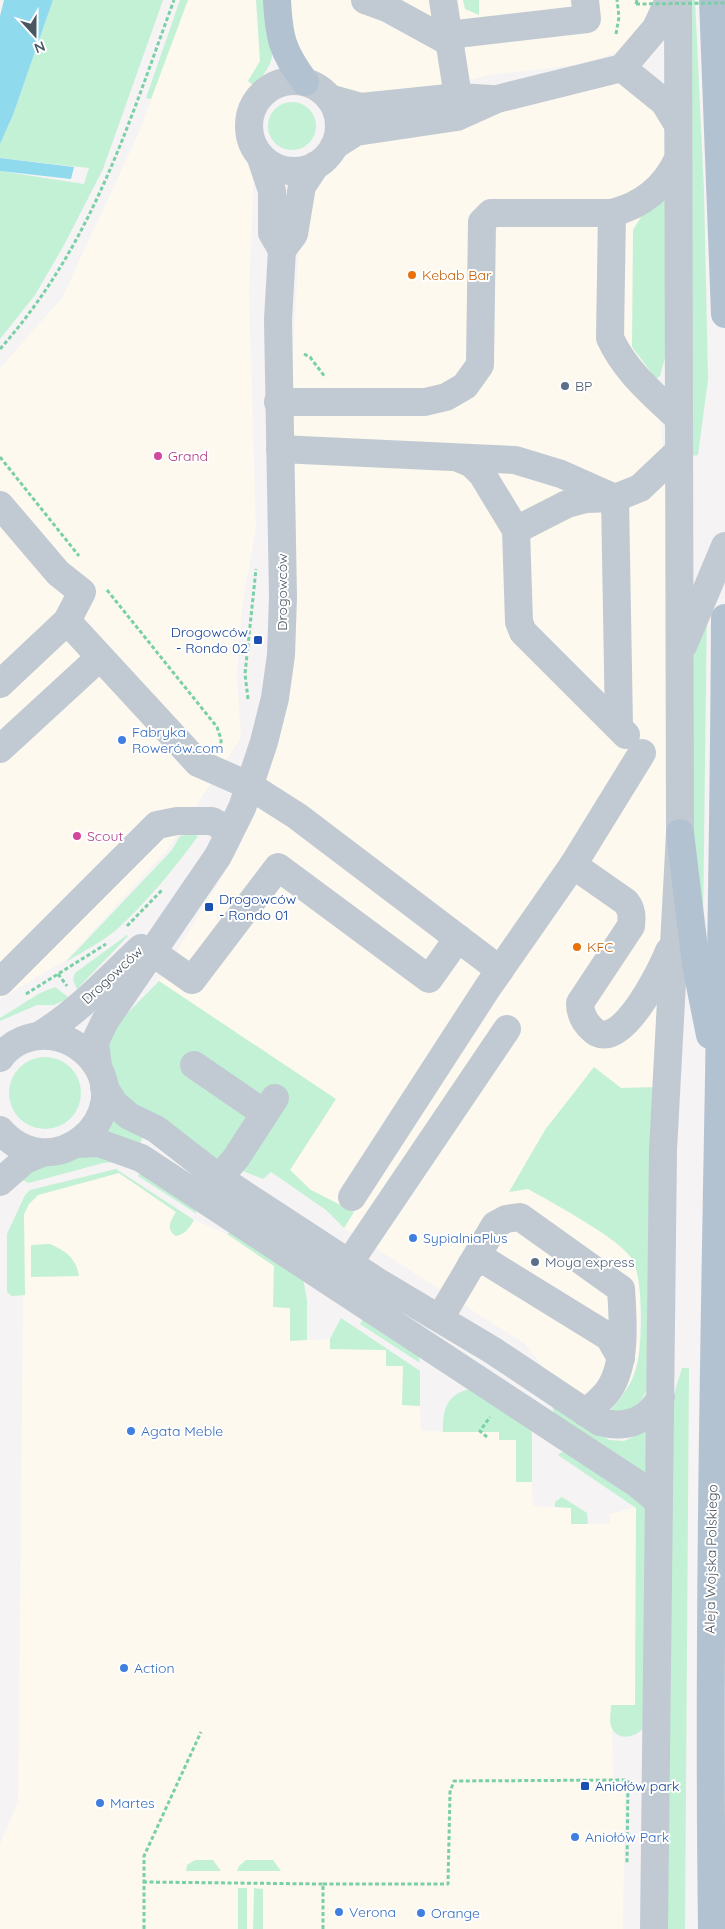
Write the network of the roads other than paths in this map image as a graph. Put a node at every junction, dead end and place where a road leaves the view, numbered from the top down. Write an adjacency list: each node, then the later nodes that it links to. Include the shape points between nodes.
1 (277, 0): 10 (main road, via 281,42 288,59)
2 (365, 0): 8 (street)
3 (443, 0): 8 (street)
4 (585, 0): 8 (street, via 587,19)
5 (669, 0): 9 (street, via 656,28)
6 (678, 0): 14 (street)
7 (713, 0): 20 (main road)
8 (448, 38): 11 (street)
9 (622, 68): 13 (street); 14 (street, via 664,102)
10 (305, 82): 12 (street); 16 (street, via 276,84 254,103 248,131)
11 (458, 97): 12 (street, via 361,107); 13 (street)
12 (329, 98): 15 (street, via 339,121 338,134)
13 (497, 99): 15 (street, via 457,117 356,132)
14 (678, 125): 17 (street)
15 (325, 156): 16 (street, via 305,170 287,170 270,165); 19 (street, Drogowców, via 302,186 294,234)
16 (261, 158): 19 (street, Drogowców, via 272,191 272,233)
17 (678, 159): 18 (street, via 669,177 645,201); 22 (street)
18 (612, 213): 21 (street, via 491,213 485,218 482,222 480,365 465,386 446,397 425,402); 22 (street, via 610,338 617,355 630,372)
19 (282, 250): 21 (street, Drogowców)
20 (725, 314)
21 (278, 402): 23 (street, Drogowców)
22 (678, 418): 24 (street)
23 (280, 449): 25 (street); 39 (street, Drogowców, via 281,655 275,698)
24 (678, 452): 26 (street, via 640,488); 32 (street)
25 (458, 458): 26 (street, via 515,460 561,474); 28 (street, via 472,464 482,474)
26 (615, 498): 28 (street, via 586,499 567,504); 35 (street)
27 (0, 505): 31 (street, via 58,573 82,592)
28 (516, 530): 35 (street, via 519,622 523,632)
29 (725, 546): 32 (street)
30 (725, 618): 54 (main road, Aleja Wojska Polskiego)
31 (67, 621): 33 (street); 34 (street)
32 (679, 656): 38 (street)
33 (99, 658): 36 (street); 39 (street, via 198,763)
34 (0, 684)
35 (619, 726): 37 (street)
36 (0, 749)
37 (642, 753): 38 (street, via 658,760); 42 (street)
38 (679, 760): 41 (street)
39 (250, 786): 40 (street, Drogowców); 44 (street, via 298,816)
40 (230, 832): 43 (street, Drogowców, via 218,856); 48 (street, via 212,821 156,825)
41 (680, 833): 45 (street); 54 (main road, via 696,965)
42 (573, 865): 45 (street, via 626,902 632,918 631,926 580,1003 584,1020 594,1031 604,1036 623,1027 660,975); 47 (street)
43 (180, 910): 46 (street, Drogowców); 50 (street, Drogowców, via 83,1003)
44 (458, 938): 46 (street, via 429,979 278,867 192,980); 47 (street)
45 (672, 943): 65 (street, via 663,1150)
46 (152, 952): 53 (street, Drogowców, via 104,1021 95,1042)
47 (500, 970): 60 (street)
48 (0, 982)
49 (507, 1029): 61 (street)
50 (40, 1035): 51 (street, via 21,1040); 53 (street, via 63,1038 83,1049)
51 (2, 1054)
52 (194, 1065): 58 (street, via 270,1105)
53 (101, 1077): 56 (street, Drogowców, via 103,1109 93,1129); 58 (street, via 114,1103 129,1116 156,1129)
54 (720, 1092): 69 (main road, Aleja Wojska Polskiego, via 711,1550)
55 (0, 1130): 57 (street, via 24,1149)
56 (76, 1144): 57 (street, via 60,1151); 67 (street, via 99,1143 141,1158 636,1483)
57 (42, 1153): 59 (street, via 25,1160)
58 (219, 1178): 61 (street)
59 (0, 1182)
60 (352, 1197)
61 (349, 1263): 63 (street)
62 (471, 1265): 63 (street); 64 (street, via 489,1263 569,1312 609,1337); 64 (street, via 495,1225 520,1217 621,1289)
63 (440, 1318): 66 (street)
64 (621, 1358): 66 (street, via 609,1390)
65 (661, 1397): 66 (street, via 644,1418 623,1425 600,1422); 67 (street)
66 (586, 1413)
67 (658, 1501): 68 (street)
68 (654, 1929)
69 (712, 1929)

